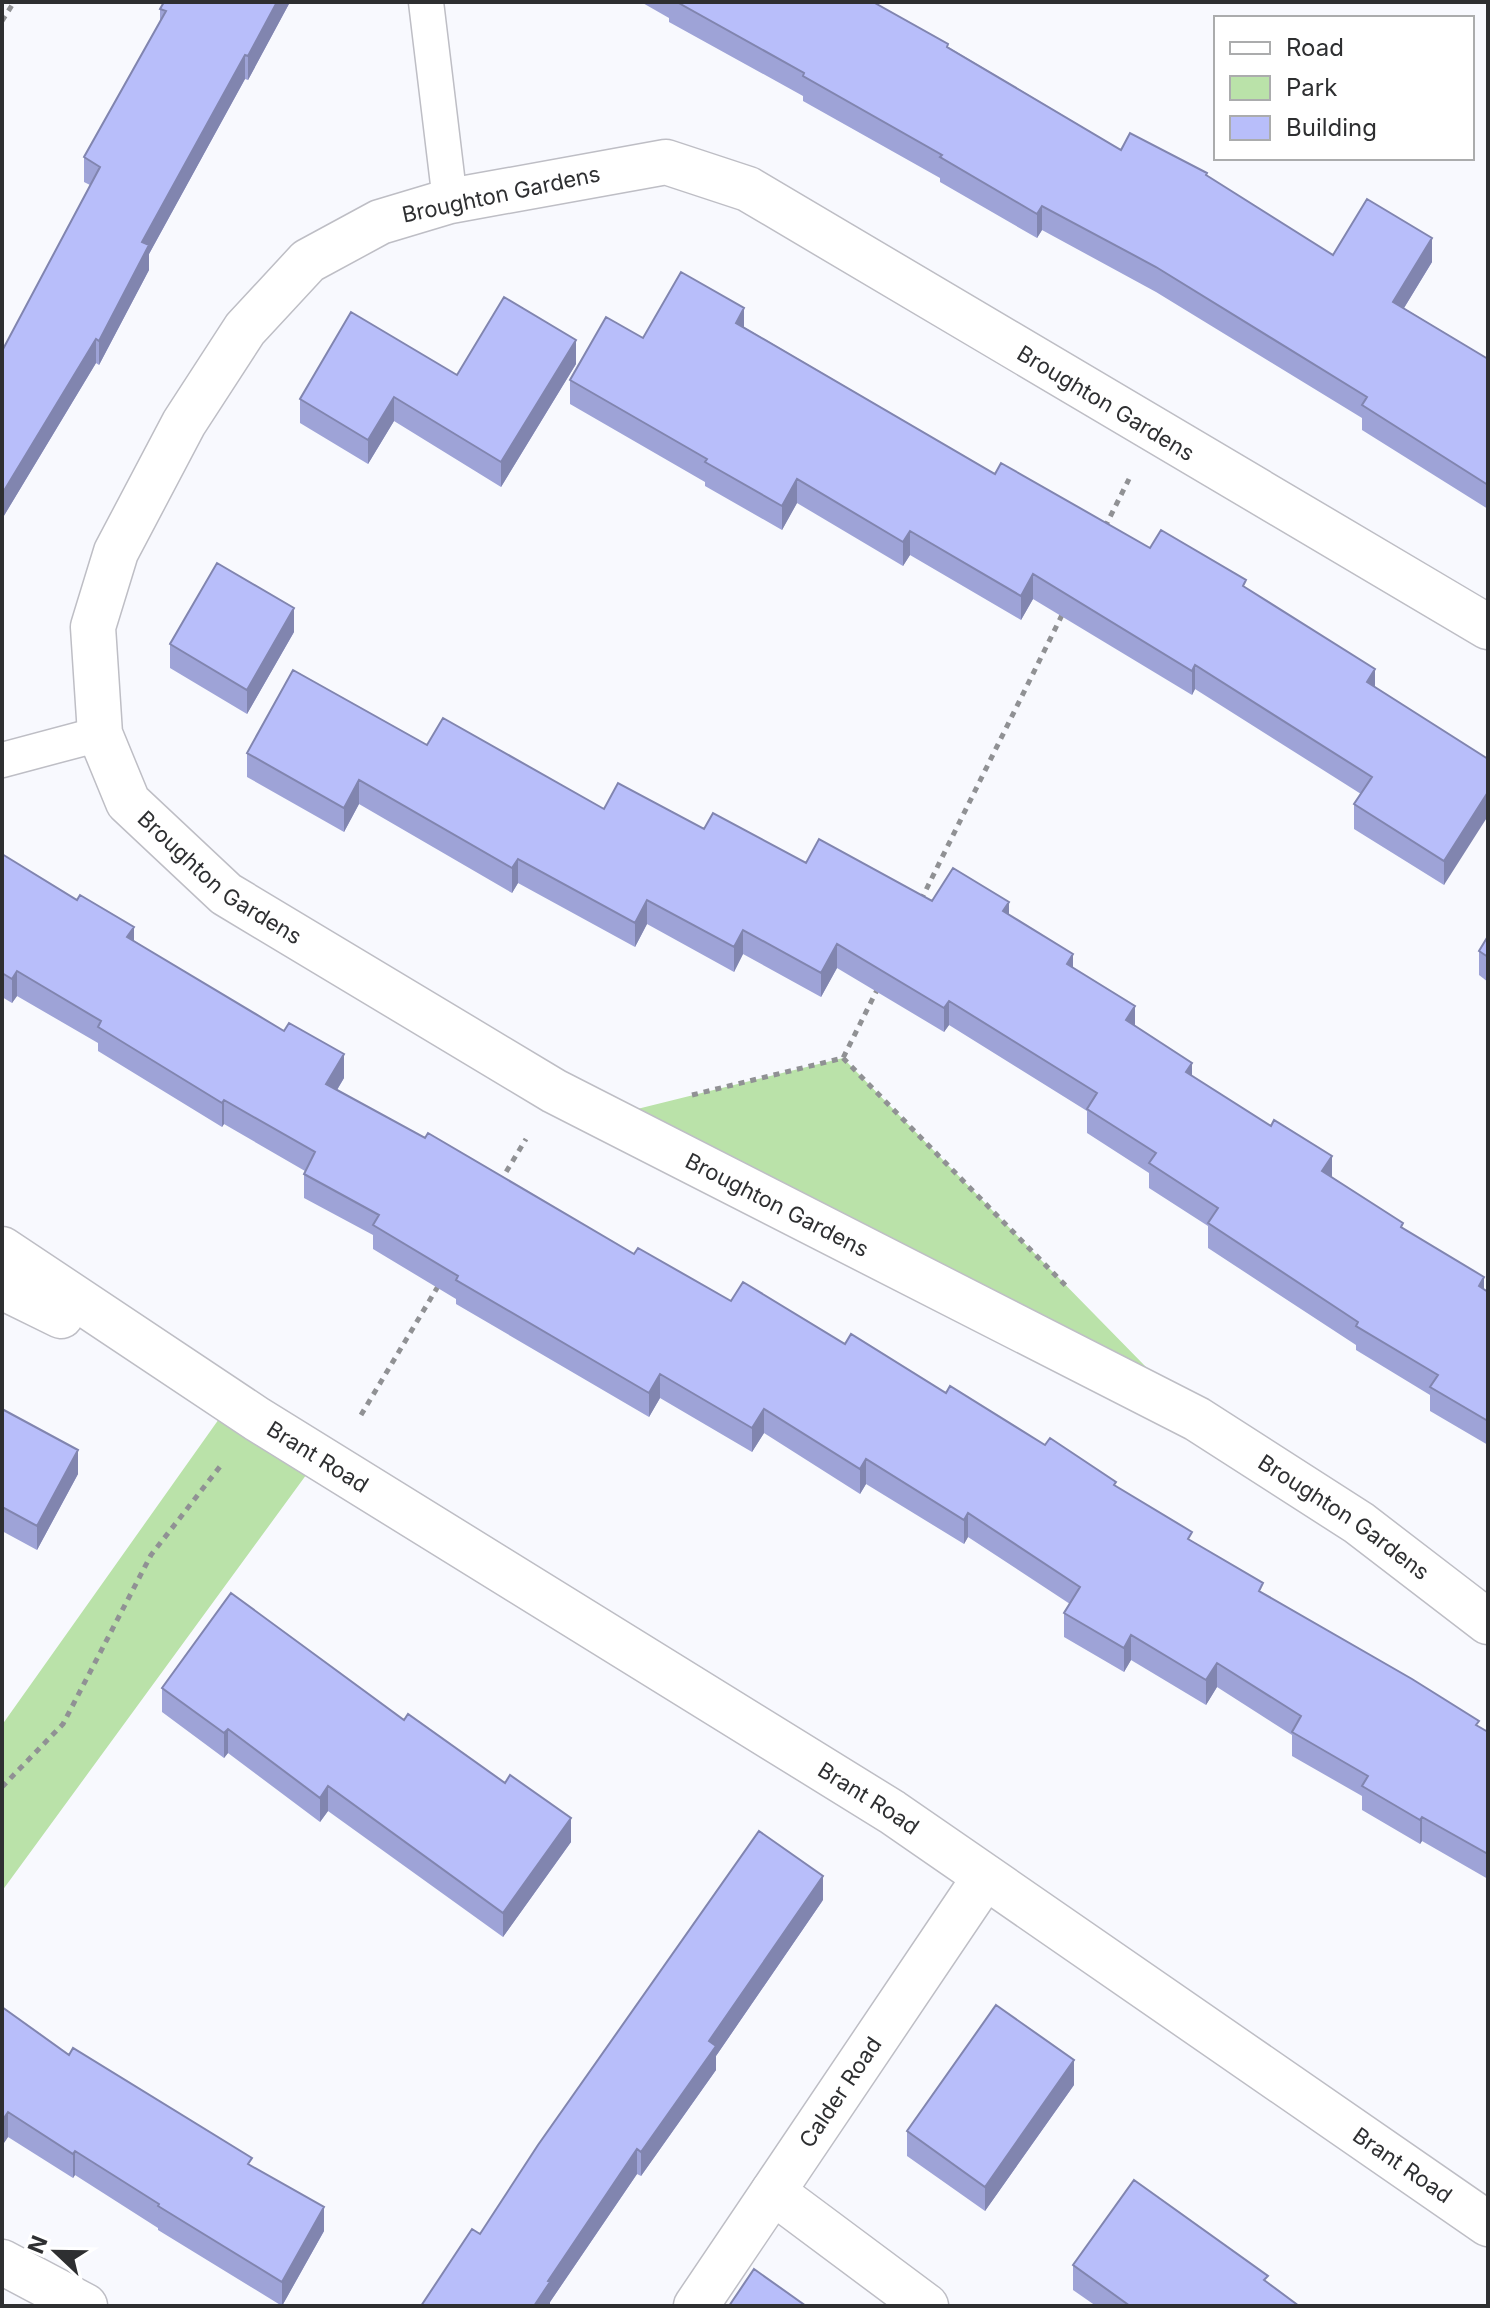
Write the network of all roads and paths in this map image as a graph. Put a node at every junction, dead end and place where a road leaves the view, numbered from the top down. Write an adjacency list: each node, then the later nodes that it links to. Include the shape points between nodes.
1 (14, 2): 3 (path)
2 (426, 2): 4 (lane)
3 (2, 21)
4 (450, 201): 5 (street, Broughton Gardens, via 666,162 748,189); 9 (street, Broughton Gardens, via 380,222 308,261 245,329 184,423 116,552 93,627)
5 (1153, 431): 6 (path); 8 (street, Broughton Gardens)
6 (1101, 537)
7 (1066, 607): 11 (path)
8 (1488, 627)
9 (100, 734): 10 (lane); 14 (street, Broughton Gardens, via 128,802 226,894)
10 (2, 760)
11 (920, 903)
12 (878, 987): 13 (path)
13 (843, 1058): 15 (path); 20 (path)
14 (554, 1091): 15 (street, Broughton Gardens); 16 (path)
15 (605, 1117): 23 (street, Broughton Gardens, via 1197,1419 1359,1523)
16 (496, 1188)
17 (2, 1249): 21 (street, Brant Road)
18 (440, 1282): 22 (path)
19 (2, 1287): 21 (street, Brant Road)
20 (1075, 1295)
21 (244, 1410): 22 (street, Brant Road); 24 (path, via 151,1555 63,1724)
22 (332, 1464): 25 (street, Brant Road, via 892,1812)
23 (1488, 1622)
24 (2, 1787)
25 (985, 1877): 26 (street, Brant Road); 27 (street, Calder Road)
26 (1063, 1931): 28 (street, via 1171,1971); 29 (street, Brant Road)
27 (773, 2192): 32 (street, Calder Road); 33 (street)
28 (1488, 2196)
29 (1488, 2224)
30 (2, 2262): 31 (street)
31 (85, 2306)
32 (696, 2306)
33 (926, 2306)

